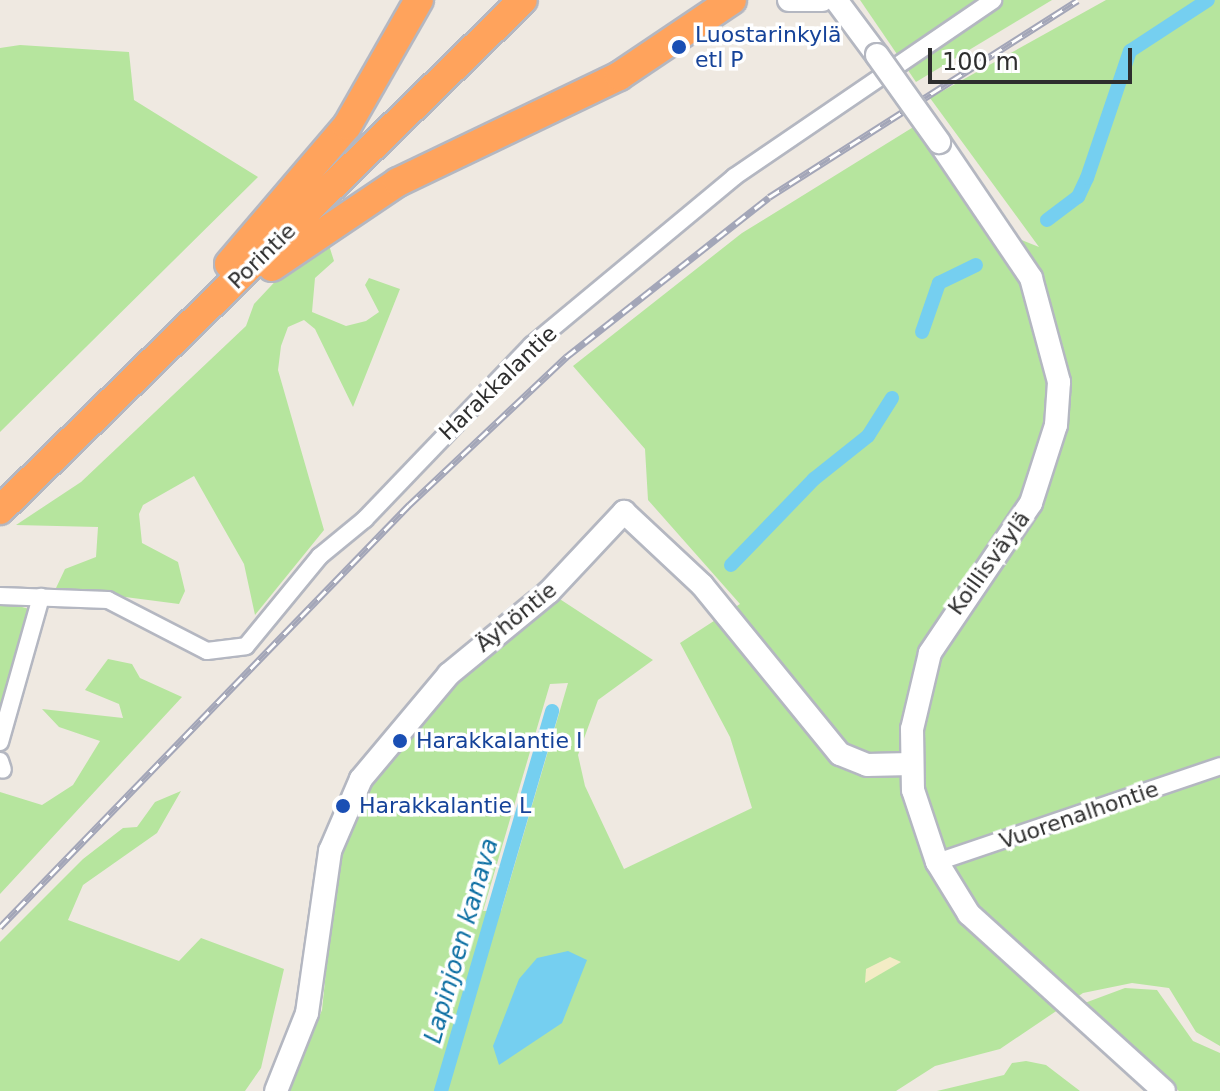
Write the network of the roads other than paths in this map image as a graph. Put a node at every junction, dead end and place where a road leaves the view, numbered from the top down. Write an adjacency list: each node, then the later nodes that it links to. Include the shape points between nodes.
1 (419, 0): 9 (highway, via 347,126)
2 (502, 0): 9 (highway, Porintie)
3 (523, 0): 10 (highway, Porintie)
4 (732, 0): 10 (highway, via 619,76 398,182 281,259)
5 (789, 0): 6 (main road)
6 (822, 0)
7 (836, 0): 16 (main road, Koillisväylä, bridge, via 1031,278 1059,382 1056,425 1031,503 930,653)
8 (993, 0): 14 (street, Harakkalantie, via 734,177 532,345 365,519 320,556 246,646 207,651 108,600)
9 (225, 269): 11 (highway, Porintie)
10 (141, 373): 12 (highway, Porintie)
11 (0, 492)
12 (0, 510)
13 (0, 596): 14 (street, Harakkalantie)
14 (41, 597): 15 (street)
15 (0, 742)
16 (911, 764): 18 (main road, Koillisväylä); 19 (main road, Äyhöntie, via 867,765 840,754 702,585 624,512 549,592 449,674 361,779 330,851 307,1013)
17 (1220, 766): 18 (street, Vuorenalhontie)
18 (937, 862): 20 (main road, Koillisväylä, via 994,941)
19 (276, 1091)
20 (1164, 1091)

